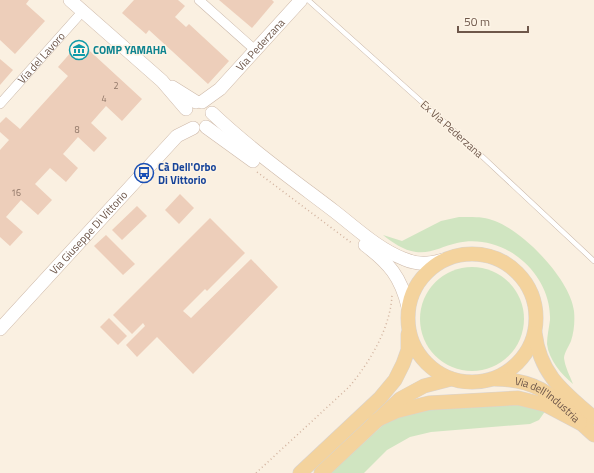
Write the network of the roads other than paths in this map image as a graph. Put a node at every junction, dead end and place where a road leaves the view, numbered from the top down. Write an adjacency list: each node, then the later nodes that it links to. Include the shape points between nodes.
1 (70, 0): 5 (main road)
2 (199, 0): 6 (street)
3 (301, 0): 6 (main road, Via Pederzana)
4 (308, 0): 10 (lane, Ex Via Pederzana, via 471,146)
5 (82, 12): 7 (street, Via del Lavoro); 8 (main road)
6 (255, 50): 8 (main road, Via Pederzana)
7 (0, 104)
8 (199, 113): 9 (main road, via 245,144 379,245 405,260 431,264); 11 (main road, via 386,261 396,274); 12 (main road, Via Giuseppe Di Vittorio)
9 (443, 260): 11 (main road, via 430,268 420,280 412,293); 14 (main road, via 474,253 490,256 518,272 528,285 534,300 537,316)
10 (594, 261)
11 (408, 308): 13 (main road)
12 (0, 329)
13 (408, 330): 15 (main road, via 419,355 438,373); 21 (main road, via 408,350 395,380 380,398)
14 (535, 332): 16 (main road, via 530,347 520,361); 17 (main road, Via dell'Industria, via 540,358 554,382)
15 (450, 379): 16 (main road, via 465,382); 18 (main road, via 410,392)
16 (494, 379): 19 (main road, Via dell'Industria, via 516,380 539,387 564,406)
17 (594, 418)
18 (375, 421): 19 (main road, via 397,411 429,403 518,398 546,405); 22 (main road)
19 (580, 423): 20 (main road, Via dell'Industria)
20 (594, 436)
21 (300, 473)
22 (321, 473)

